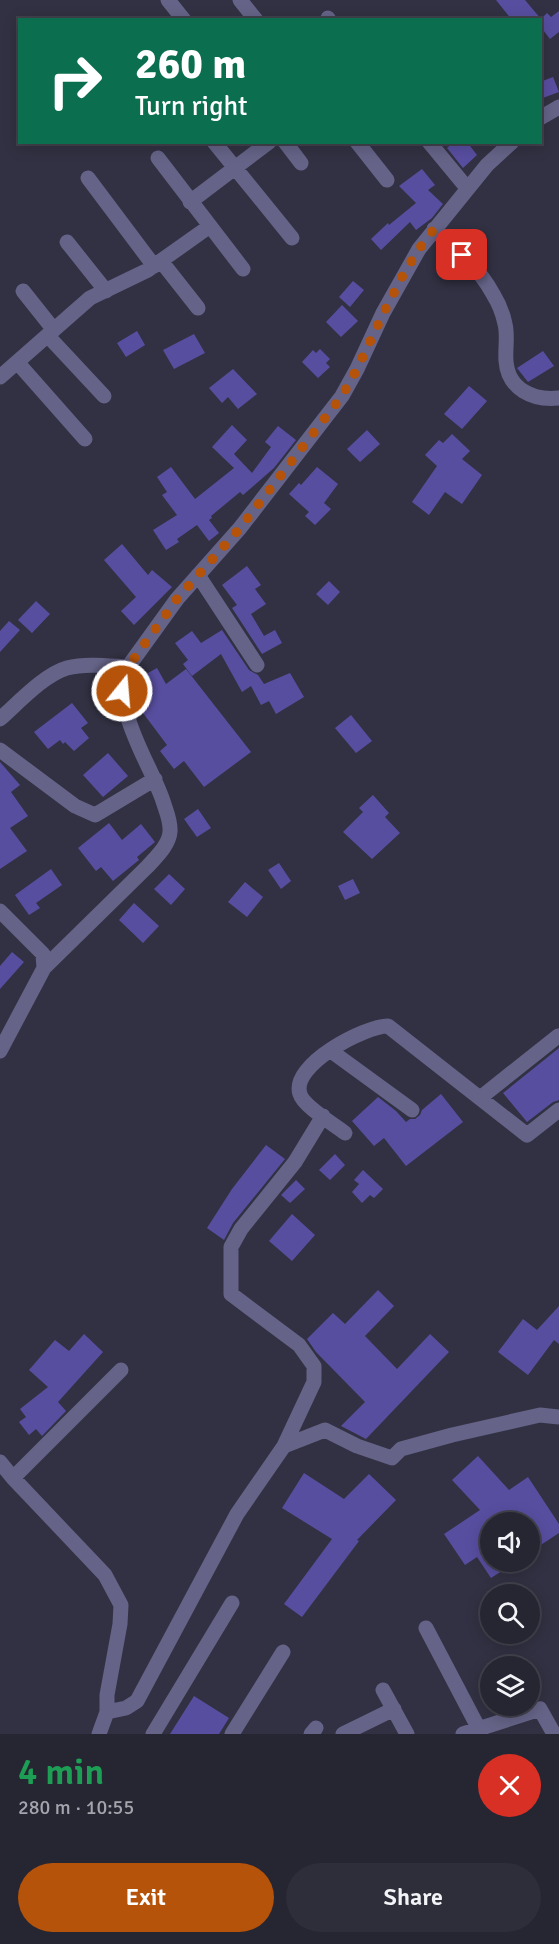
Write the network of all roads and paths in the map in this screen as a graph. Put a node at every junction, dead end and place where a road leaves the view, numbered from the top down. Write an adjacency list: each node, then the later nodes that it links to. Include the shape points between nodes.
1 (168, 0): 3 (street)
2 (240, 0): 4 (street)
3 (182, 18)
4 (254, 18)
5 (559, 106): 6 (street)
6 (542, 117)
7 (216, 144): 15 (street)
8 (266, 144): 15 (street)
9 (287, 144): 14 (street)
10 (359, 144): 17 (street)
11 (431, 144): 18 (street)
12 (510, 144): 18 (street)
13 (158, 158): 19 (street)
14 (301, 163)
15 (235, 169): 19 (street); 22 (street)
16 (88, 178): 24 (street)
17 (387, 180)
18 (467, 188): 21 (street)
19 (190, 202): 20 (street)
20 (210, 226): 24 (street); 25 (street)
21 (434, 229): 33 (street, via 475,268 493,293 505,322 509,378 535,397); 35 (street, via 403,275 342,396 240,528)
22 (292, 238)
23 (67, 242): 27 (street)
24 (157, 264): 27 (street); 28 (street)
25 (243, 269)
26 (23, 291): 29 (street)
27 (106, 291): 29 (street, via 90,298)
28 (198, 308)
29 (51, 333): 30 (street); 32 (street)
30 (17, 362): 31 (street); 34 (street)
31 (0, 377)
32 (104, 396)
33 (559, 398)
34 (86, 439)
35 (198, 575): 36 (street); 37 (street)
36 (257, 665)
37 (128, 667): 38 (street, via 66,668 53,674); 40 (street, via 122,691 124,704)
38 (0, 719)
39 (0, 750): 40 (street, via 75,806 95,814)
40 (155, 779): 42 (street, via 170,823 170,834 162,850)
41 (0, 911): 42 (street, via 43,954)
42 (44, 968): 45 (street)
43 (558, 1036): 46 (street)
44 (331, 1051): 46 (street, via 348,1038 388,1026); 47 (street); 49 (street, via 309,1067 300,1080 299,1094)
45 (0, 1052)
46 (480, 1098): 48 (street, via 527,1135)
47 (412, 1110)
48 (559, 1110)
49 (323, 1116): 50 (street); 53 (street, via 231,1247 231,1294 299,1345 314,1366 314,1382)
50 (345, 1133)
51 (121, 1370): 55 (street)
52 (559, 1417): 53 (street, via 540,1415 452,1435 401,1449 392,1458 325,1430)
53 (284, 1446): 61 (street, via 237,1514 137,1701)
54 (0, 1462): 55 (street)
55 (13, 1479): 61 (street, via 105,1575 121,1605)
56 (232, 1603): 64 (street)
57 (426, 1628): 62 (street)
58 (283, 1652): 65 (street)
59 (383, 1690): 60 (street)
60 (394, 1709): 66 (street); 67 (street)
61 (107, 1712): 63 (street)
62 (474, 1732): 68 (street, via 540,1709)
63 (99, 1734)
64 (153, 1734)
65 (232, 1734)
66 (343, 1734)
67 (407, 1734)
68 (554, 1734)

